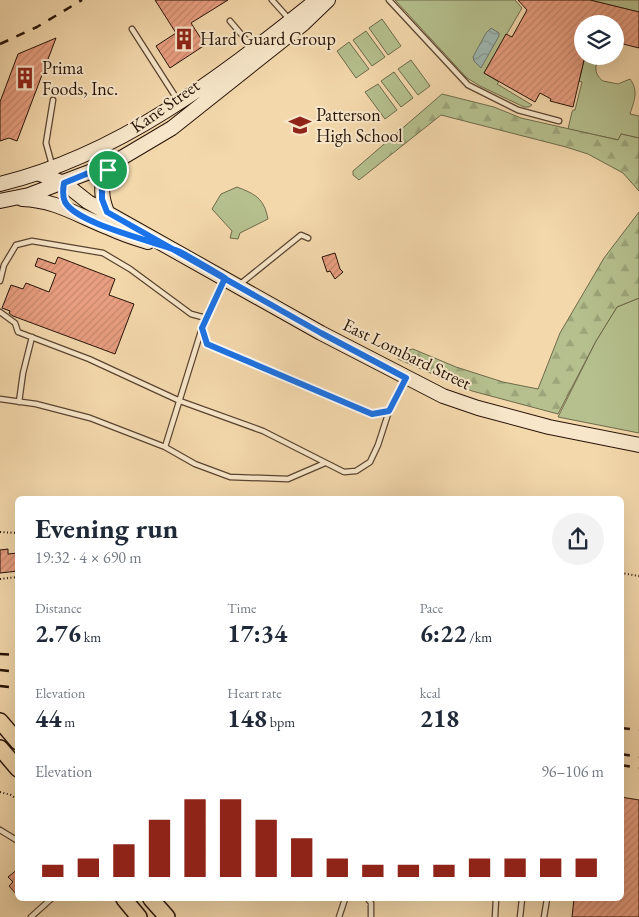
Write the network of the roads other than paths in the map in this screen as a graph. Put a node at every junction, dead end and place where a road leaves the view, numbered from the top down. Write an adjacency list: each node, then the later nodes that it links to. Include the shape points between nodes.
1 (272, 0): 6 (lane)
2 (317, 0): 6 (main road, Kane Street)
3 (328, 0): 13 (main road, Kane Street, via 303,24 172,128)
4 (389, 0): 11 (lane, via 468,85 518,110)
5 (230, 20): 8 (lane)
6 (291, 21): 8 (main road, Kane Street)
7 (132, 29): 10 (lane)
8 (254, 49): 10 (main road, Kane Street)
9 (53, 100): 14 (lane, via 46,143)
10 (179, 102): 12 (main road, Kane Street, via 110,144)
11 (559, 121)
12 (68, 162): 14 (main road, Kane Street); 16 (main road)
13 (113, 163): 16 (main road, Kane Street); 19 (main road, via 104,178 102,190)
14 (53, 168): 15 (main road, Kane Street)
15 (38, 173): 16 (main road, East Lombard Street); 17 (main road, Kane Street)
16 (64, 183): 18 (main road, Kane Street); 19 (main road, East Lombard Street); 20 (main road, via 66,203)
17 (0, 184)
18 (4, 200): 20 (main road, via 40,200)
19 (107, 212): 22 (main road, East Lombard Street)
20 (83, 216): 22 (main road, East Lombard Street)
21 (308, 238): 25 (lane, via 301,235)
22 (177, 251): 23 (main road, East Lombard Street)
23 (225, 278): 25 (main road, East Lombard Street); 27 (lane)
24 (0, 281): 27 (lane, via 4,265 16,245 32,241 94,251 104,253 130,269 191,314)
25 (238, 286): 30 (main road, East Lombard Street)
26 (0, 312): 29 (lane, via 15,323 18,332)
27 (206, 318): 28 (lane)
28 (202, 328): 32 (lane); 34 (lane, via 207,344 372,414)
29 (32, 337): 32 (lane); 33 (lane)
30 (406, 378): 34 (lane); 35 (main road, East Lombard Street, via 478,408 549,427)
31 (0, 399): 33 (lane)
32 (180, 401): 36 (lane); 37 (lane, via 263,431)
33 (19, 402): 36 (lane, via 90,418)
34 (389, 411): 37 (lane, via 370,462 356,471 344,472)
35 (639, 445)
36 (165, 447): 37 (lane, via 196,464 230,476 288,479)
37 (325, 463)
38 (0, 721): 39 (main road)
39 (15, 738)
40 (0, 748): 41 (main road)
41 (15, 766)
42 (0, 830): 43 (lane)
43 (15, 839)
44 (49, 901): 52 (lane)
45 (126, 901): 53 (main road)
46 (153, 901): 54 (main road)
47 (344, 901): 55 (lane)
48 (370, 901): 56 (lane)
49 (496, 901): 57 (lane)
50 (522, 901): 58 (lane)
51 (546, 901): 59 (lane)
52 (31, 917)
53 (140, 917)
54 (167, 917)
55 (339, 917)
56 (372, 917)
57 (495, 917)
58 (520, 917)
59 (544, 917)

